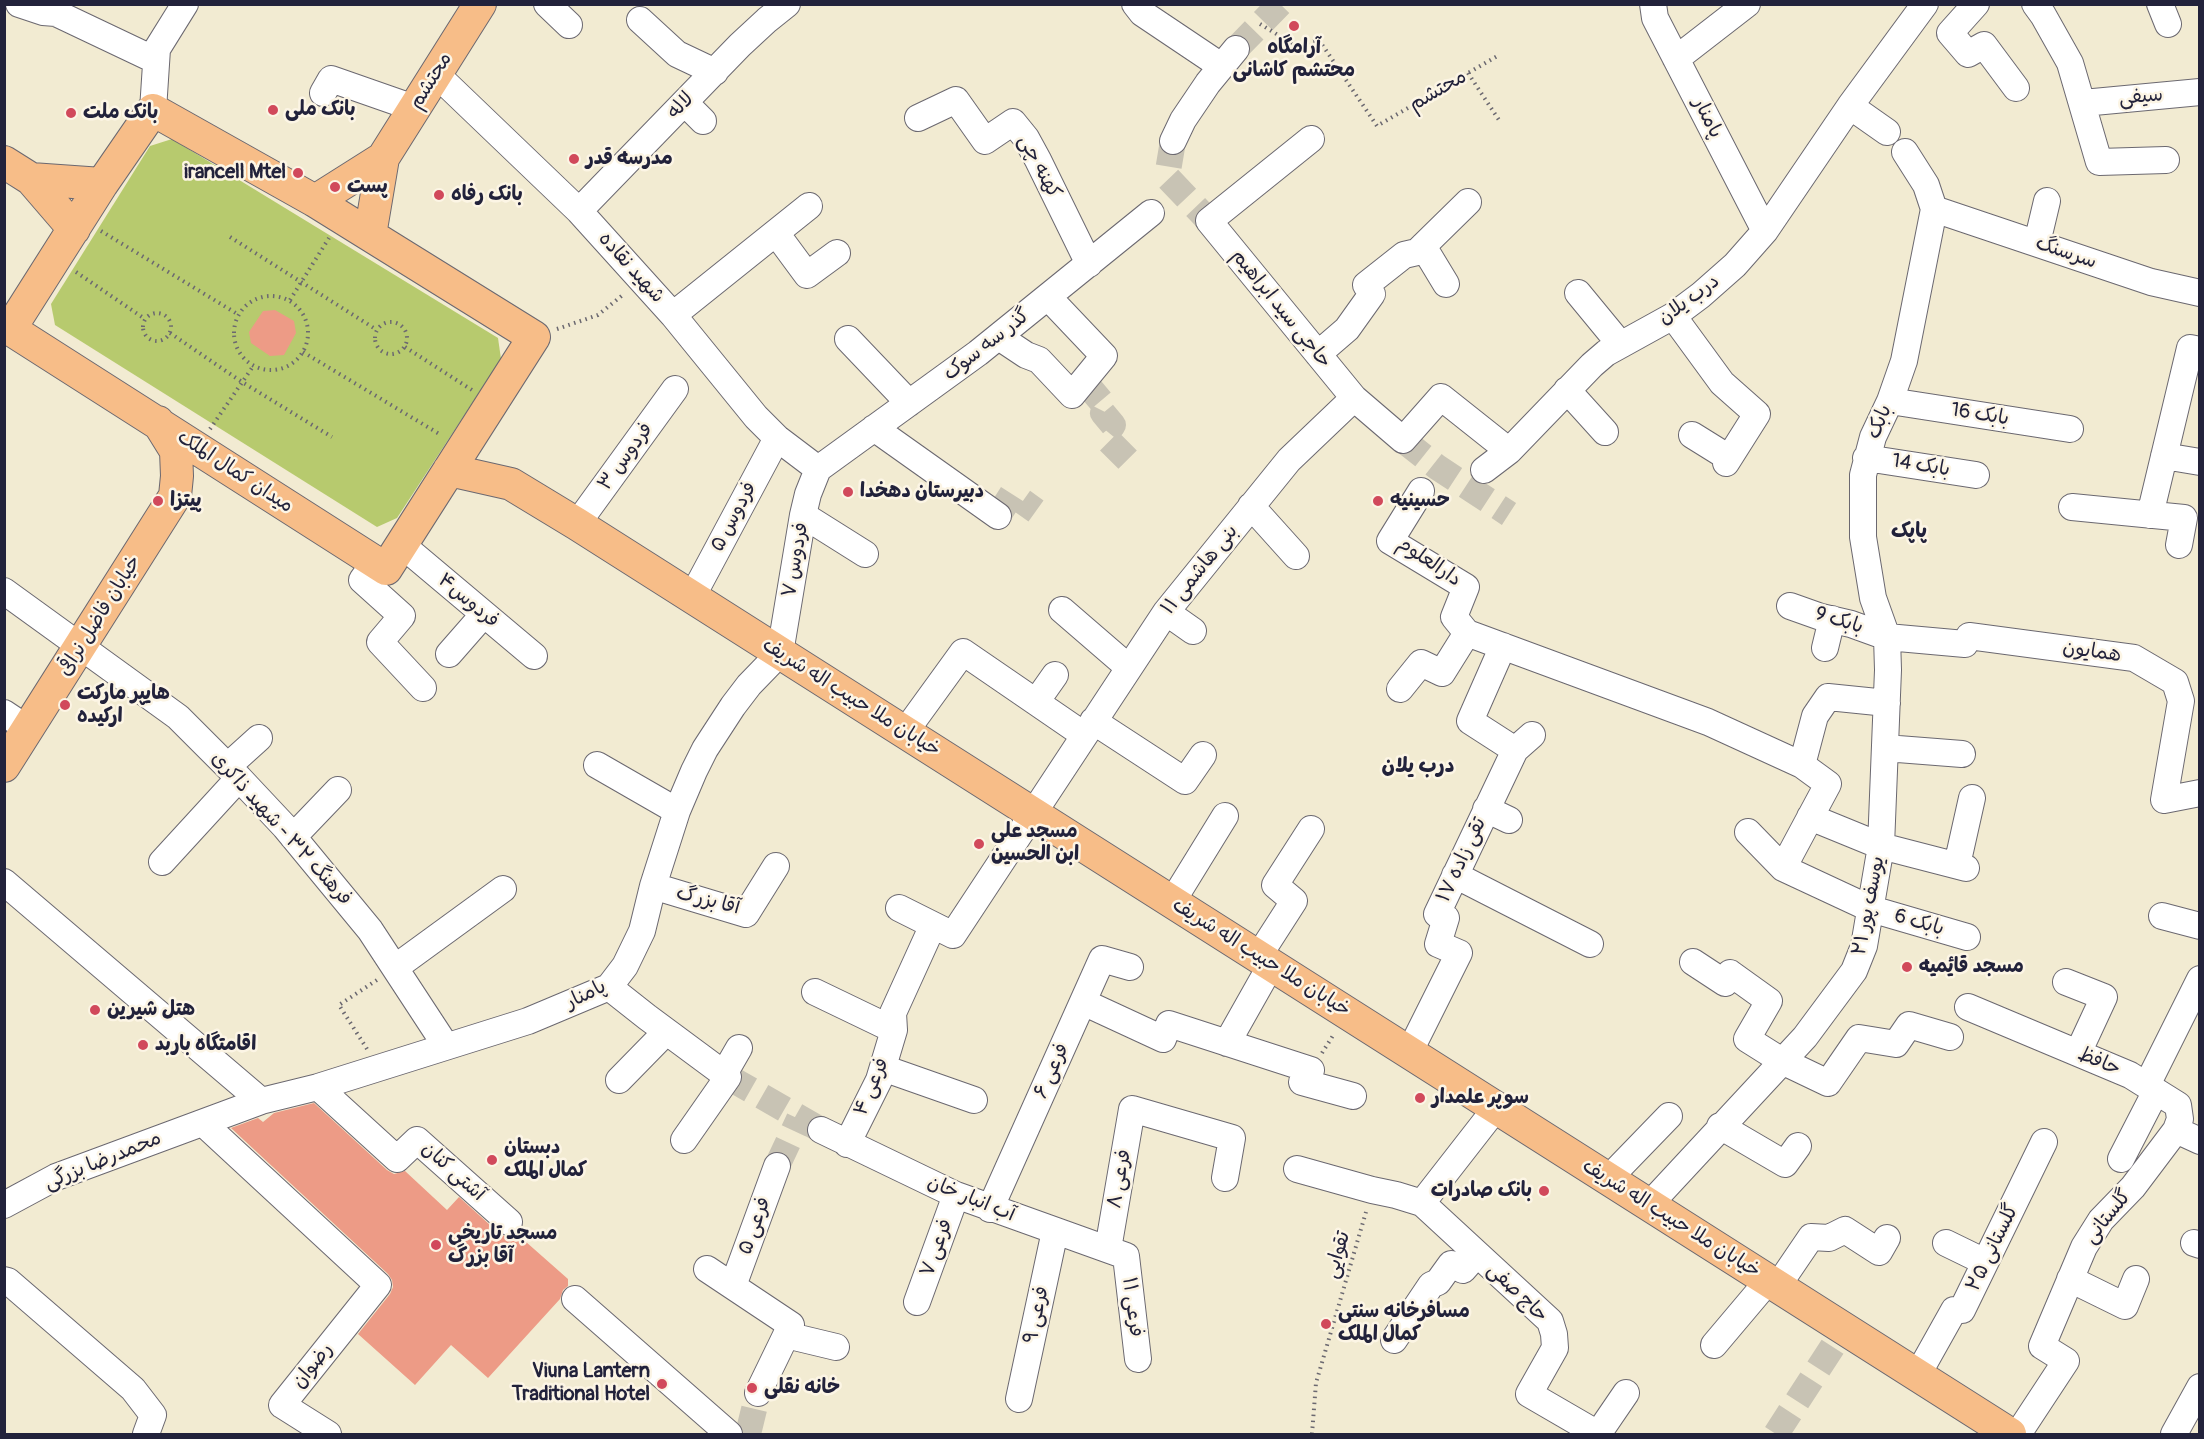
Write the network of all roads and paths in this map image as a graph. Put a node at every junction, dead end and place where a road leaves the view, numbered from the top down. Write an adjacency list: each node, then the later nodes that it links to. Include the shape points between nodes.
1 (19, 4): 17 (street, via 56,14)
2 (185, 4): 17 (street, via 157,49)
3 (480, 4): 20 (main road, محتشم)
4 (547, 4): 14 (street)
5 (787, 4): 18 (street, لاله)
6 (1135, 4): 34 (street, via 1142,13 1229,58 1189,111)
7 (1653, 4): 16 (street, پامنار, via 1655,18)
8 (1747, 4): 16 (street)
9 (1925, 4): 26 (street, درب یلان)
10 (2035, 4): 25 (street, via 2070,63)
11 (1973, 5): 21 (street, via 1950,33 1968,54 1984,45)
12 (640, 20): 18 (street, via 677,54)
13 (1260, 24): 19 (path, محتشم, via 1296,46 1319,40 1377,126)
14 (569, 25)
15 (1499, 55): 19 (path, محتشم)
16 (1676, 59): 50 (street, پامنار)
17 (155, 60): 28 (street)
18 (715, 72): 24 (street, لاله)
19 (1468, 73): 31 (path)
20 (436, 74): 27 (main road, محتشم); 46 (street, شهید نقاده)
21 (2016, 88)
22 (2199, 92): 25 (street, سیفی)
23 (323, 93): 27 (street, via 331,79)
24 (685, 103): 30 (street); 46 (street, لاله)
25 (2083, 103): 37 (street, via 2098,162)
26 (1850, 106): 32 (street); 50 (street, درب یلان)
27 (414, 108): 36 (main road, محتشم)
28 (153, 110): 40 (main road, میدان کمال الملک); 41 (main road)
29 (918, 118): 57 (street, کهنه چی, via 956,100 985,141 1013,122 1038,160)
30 (703, 121)
31 (1501, 123)
32 (1887, 132)
33 (1311, 139): 80 (street, حاجی سید ابراهیم, via 1209,221)
34 (1173, 141)
35 (1905, 152): 45 (street, via 1926,185)
36 (383, 158): 41 (main road, محتشم); 52 (main road, محتشم)
37 (2166, 160)
38 (4, 162): 39 (main road)
39 (32, 179): 40 (main road); 49 (main road)
40 (102, 184): 49 (main road, میدان کمال الملک)
41 (315, 201): 48 (main road)
42 (2048, 201): 54 (street)
43 (1468, 202): 55 (street)
44 (809, 206): 51 (street)
45 (1934, 209): 54 (street, سرسنگ); 84 (street, بابک, via 1904,361)
46 (579, 211): 59 (street, شهید نقاده)
47 (1151, 213): 57 (street, گذر سه سوک)
48 (342, 217): 52 (main road); 60 (path)
49 (78, 224): 66 (path); 70 (main road, میدان کمال الملک)
50 (1765, 231): 68 (street, درب یلان, via 1735,265)
51 (776, 233): 56 (street, via 807,275); 67 (street)
52 (370, 235): 73 (main road)
53 (230, 237): 60 (path)
54 (2037, 243): 63 (street, سرسنگ, via 2151,282)
55 (1423, 246): 61 (street); 80 (street, via 1404,255 1366,285 1372,294 1347,329)
56 (837, 253)
57 (1089, 264): 64 (street, گذر سه سوک)
58 (72, 270): 69 (path)
59 (641, 279): 67 (street, شهید نقاده); 73 (path, via 598,315)
60 (301, 282): 65 (path); 71 (path)
61 (1446, 284)
62 (1578, 293): 76 (street)
63 (2199, 293)
64 (1048, 297): 74 (street, گذر سه سوک); 74 (street, via 1104,356 1072,395 1039,360)
65 (290, 300): 66 (path, via 279,296 256,299); 79 (path, via 306,318 309,329)
66 (238, 315): 79 (path, via 234,340 247,362 271,370 284,368)
67 (673, 315): 93 (street, شهید نقاده)
68 (1673, 316): 76 (street, درب یلان); 91 (street, via 1722,383 1757,414 1728,460)
69 (145, 319): 72 (path, via 153,314 166,316 171,324); 72 (path, via 143,328 150,340 164,340)
70 (10, 320): 87 (main road, میدان کمال الملک, via 10,329)
71 (377, 330): 77 (path, via 390,322 400,325 407,333); 77 (path, via 375,340 384,353 394,354)
72 (170, 333): 92 (path)
73 (534, 337): 85 (main road)
74 (999, 337): 86 (street, گذر سه سوک, via 971,344)
75 (848, 339): 86 (street)
76 (1620, 344): 82 (street, درب یلان)
77 (405, 346): 85 (path)
78 (2199, 350): 96 (street, via 2190,348)
79 (303, 352): 94 (path)
80 (1318, 354): 83 (street, حاجی سید ابراهیم)
81 (675, 389): 110 (street, فردوس ۳)
82 (1567, 390): 90 (street); 95 (street, درب یلان)
83 (1354, 398): 95 (street, via 1403,440 1441,397); 105 (street, بنی هاشمی ۱۱, via 1289,460)
84 (1890, 401): 89 (street, بابک 16); 97 (street, بابک)
85 (492, 403): 94 (main road)
86 (909, 404): 88 (street, گذر سه سوک)
87 (157, 422): 101 (main road, میدان کمال الملک); 104 (main road, خیابان فاضل نراقی, via 176,451)
88 (874, 428): 99 (street, گذر سه سوک); 109 (street)
89 (2070, 429)
90 (1605, 432)
91 (1692, 435)
92 (332, 437)
93 (777, 438): 99 (street, شهید نقاده); 117 (street, فردوس ۵)
94 (461, 451): 110 (main road, خیابان ملا حبیب اله شریف); 111 (main road)
95 (1509, 451): 100 (street, درب یلان)
96 (2164, 456): 98 (street); 108 (street)
97 (1866, 458): 102 (street, بابک 14); 125 (street, بابک, via 1863,537 1873,598)
98 (2199, 462)
99 (818, 469): 107 (street, فردوس ۷)
100 (1484, 470)
101 (239, 474): 104 (main road, خیابان فاضل نراقی, via 202,480); 115 (main road, میدان کمال الملک)
102 (1976, 475)
103 (1421, 491): 124 (street, دارالعلوم, via 1390,541 1395,554 1466,587 1454,617)
104 (175, 496): 126 (main road, خیابان فاضل نراقی)
105 (1251, 506): 114 (street); 120 (street, بنی هاشمی ۱۱)
106 (2072, 507): 108 (street)
107 (803, 515): 113 (street); 129 (street, فردوس ۷)
108 (2150, 515): 112 (street, via 2184,518)
109 (998, 516)
110 (577, 524): 117 (main road, خیابان ملا حبیب اله شریف)
111 (402, 545): 115 (main road, via 386,569); 121 (street, فردوس۴)
112 (2179, 545)
113 (865, 554)
114 (1296, 556)
115 (375, 562): 134 (street, via 362,580 402,616 380,642)
116 (4, 591): 126 (street, فرهنگ ۳۲ - شهید ذاکری)
117 (692, 597): 129 (main road, خیابان ملا حبیب اله شریف)
118 (1790, 606): 122 (street, بابک 9)
119 (1062, 610): 132 (street)
120 (1166, 612): 123 (street); 132 (street, بنی هاشمی ۱۱)
121 (484, 614): 130 (street); 131 (street, فردوس۴)
122 (1832, 619): 125 (street, بابک 9); 128 (street)
123 (1193, 631)
124 (1467, 633): 127 (street); 135 (street, via 1442,673 1421,663)
125 (1887, 637): 137 (street, یوسف پور ۲۱); 150 (street, همایون, via 1965,644 1969,636 2134,658 2175,682 2181,701 2164,800)
126 (80, 646): 138 (main road, خیابان فاضل نراقی); 148 (street, فرهنگ ۳۲ - شهید ذاکری, via 178,717)
127 (1503, 646): 146 (street, via 1708,722); 163 (street, تقی زاده ۱۷, via 1470,721 1524,742 1497,815)
128 (1825, 648)
129 (780, 653): 140 (main road, خیابان ملا حبیب اله شریف); 152 (street, پامنار, via 749,685 710,742)
130 (449, 654)
131 (534, 656)
132 (1128, 667): 139 (street, بنی هاشمی ۱۱)
133 (1055, 675): 136 (street)
134 (423, 688)
135 (1400, 689)
136 (1036, 702): 139 (street); 140 (street, via 963,651)
137 (1887, 703): 142 (street, یوسف پور ۲۱); 146 (street, via 1828,697 1815,716)
138 (16, 721): 147 (main road, خیابان فاضل نراقی)
139 (1088, 728): 144 (street, via 1185,781); 153 (street, بنی هاشمی ۱۱)
140 (905, 732): 153 (main road, خیابان ملا حبیب اله شریف)
141 (260, 738): 148 (street)
142 (1885, 748): 143 (street); 159 (street, یوسف پور ۲۱)
143 (1962, 754)
144 (1203, 755)
145 (597, 765): 152 (street)
146 (1802, 765): 155 (street, via 1828,784)
147 (4, 766)
148 (234, 772): 158 (street, فرهنگ ۳۲ - شهید ذاکری); 160 (street)
149 (338, 790): 158 (street)
150 (2199, 794)
151 (1972, 798): 159 (street, via 1961,866)
152 (677, 811): 165 (street, پامنار)
153 (1032, 813): 167 (main road, خیابان ملا حبیب اله شریف); 171 (street, بنی هاشمی ۱۱, via 953,935)
154 (1225, 816): 167 (street)
155 (1810, 817): 159 (street); 162 (street)
156 (1311, 829): 175 (street, via 1275,885 1294,901)
157 (1748, 832): 162 (street)
158 (293, 837): 178 (street, فرهنگ ۳۲ - شهید ذاکری, via 370,930)
159 (1881, 846): 169 (street, یوسف پور ۲۱)
160 (162, 862)
161 (776, 866): 165 (street, آقا بزرگ, via 746,914)
162 (1783, 868): 169 (street, بابک 6)
163 (1455, 875): 174 (street); 192 (street, تقی زاده ۱۷, via 1437,914 1446,918 1438,944 1459,953)
164 (4, 882): 204 (street)
165 (653, 886): 181 (street, پامنار, via 642,932)
166 (503, 889): 178 (street)
167 (1172, 902): 175 (main road, خیابان ملا حبیب اله شریف)
168 (899, 908): 171 (street)
169 (1871, 909): 173 (street, بابک 6); 194 (street, یوسف پور ۲۱, via 1864,946 1854,971)
170 (2162, 916): 172 (street)
171 (933, 925): 186 (street, فرعی ۴, via 893,1013)
172 (2199, 926)
173 (1966, 937)
174 (1590, 944)
175 (1264, 961): 185 (main road, خیابان ملا حبیب اله شریف); 189 (street)
176 (1693, 962): 194 (street, via 1725,983 1730,974 1769,1000 1747,1039)
177 (1130, 967): 183 (street, فرعی ۶, via 1102,959)
178 (396, 968): 190 (street, فرهنگ ۳۲ - شهید ذاکری); 195 (path, via 339,1005)
179 (2199, 979): 201 (street)
180 (2066, 982): 193 (street, via 2104,997)
181 (609, 987): 187 (street); 190 (street, پامنار, via 528,1021)
182 (815, 992): 186 (street)
183 (1083, 1002): 189 (street, via 1163,1039 1169,1024); 226 (street, فرعی ۶)
184 (1968, 1007): 193 (street, حافظ)
185 (1348, 1013): 192 (main road, خیابان ملا حبیب اله شریف); 197 (path)
186 (894, 1030): 196 (street, فرعی ۴)
187 (666, 1032): 198 (street); 199 (street)
188 (1950, 1037): 194 (street, via 1909,1025 1896,1044 1859,1038 1828,1083)
189 (1227, 1043): 197 (street)
190 (446, 1046): 195 (street, پامنار)
191 (739, 1048): 198 (street)
192 (1409, 1053): 205 (main road, خیابان ملا حبیب اله شریف)
193 (2078, 1053): 201 (street, حافظ)
194 (1782, 1061): 208 (street, یوسف پور ۲۱)
195 (378, 1067): 200 (street, پامنار)
196 (883, 1068): 203 (street); 214 (street, فرعی ۴)
197 (1311, 1070): 202 (street, via 1302,1082)
198 (726, 1075): 211 (street)
199 (619, 1080)
200 (318, 1087): 204 (street, پامنار); 227 (street, آشتی کنان, via 397,1159 417,1140)
201 (2152, 1088): 210 (street, حافظ, via 2178,1105 2180,1119); 216 (street)
202 (1353, 1096)
203 (974, 1100)
204 (261, 1101): 207 (street, پامنار)
205 (1496, 1108): 220 (main road, خیابان ملا حبیب اله شریف); 223 (street)
206 (1669, 1116): 220 (street)
207 (203, 1123): 224 (street, محمدرضا بزرگی, via 56,1177); 253 (street, رضوان, via 378,1285 282,1405)
208 (1720, 1126): 215 (street, via 1785,1164); 225 (street, یوسف پور ۲۱)
209 (822, 1130): 214 (street, آب انبار خان)
210 (2176, 1130): 212 (street); 235 (street, گلستانی, via 2133,1187 2091,1233)
211 (684, 1140)
212 (2199, 1141)
213 (2044, 1142): 233 (street, گلستانی ۲۵)
214 (847, 1144): 222 (street, آب انبار خان)
215 (1798, 1146)
216 (2121, 1159)
217 (777, 1166): 239 (street, فرعی ۵)
218 (1297, 1169): 221 (street)
219 (1225, 1178): 231 (street, فرعی ۸, via 1232,1138 1132,1108)
220 (1608, 1179): 225 (main road, خیابان ملا حبیب اله شریف)
221 (1372, 1190): 223 (street); 255 (path, تقوایی, via 1316,1383)
222 (956, 1195): 226 (street, آب انبار خان); 241 (street, فرعی ۷)
223 (1422, 1203): 232 (street, حاج صفی)
224 (4, 1205)
225 (1649, 1205): 238 (main road, خیابان ملا حبیب اله شریف)
226 (990, 1209): 228 (street, آب انبار خان)
227 (509, 1222)
228 (1055, 1231): 231 (street, آب انبار خان); 251 (street, فرعی ۹)
229 (1887, 1238): 238 (street, via 1879,1252 1845,1230 1829,1238 1811,1237)
230 (1946, 1243): 233 (street)
231 (1117, 1252): 246 (street, فرعی ۱۱)
232 (1477, 1254): 243 (street, via 1463,1270 1451,1264 1431,1285); 256 (street, حاج صفی, via 1550,1320 1555,1348 1529,1394)
233 (1985, 1262): 247 (street, گلستانی ۲۵, via 1962,1310 1954,1310)
234 (707, 1269): 239 (street)
235 (2070, 1279): 236 (street, via 2125,1306); 258 (street, گلستانی, via 2042,1346 2066,1361)
236 (2136, 1279)
237 (4, 1280): 252 (street, via 133,1389 153,1415)
238 (1773, 1284): 244 (street); 247 (main road, خیابان ملا حبیب اله شریف)
239 (733, 1287): 242 (street, via 791,1325)
240 (575, 1299): 254 (street)
241 (917, 1302)
242 (786, 1335): 245 (street); 249 (street)
243 (1394, 1340)
244 (1714, 1345)
245 (836, 1347)
246 (1138, 1359)
247 (1917, 1376): 257 (main road, خیابان ملا حبیب اله شریف)
248 (2199, 1387): 259 (street)
249 (758, 1393)
250 (1626, 1394): 256 (street)
251 (1019, 1398)
252 (146, 1434)
253 (328, 1434)
254 (738, 1434)
255 (1312, 1434)
256 (1598, 1434)
257 (2010, 1434)
258 (2018, 1434)
259 (2174, 1434)

